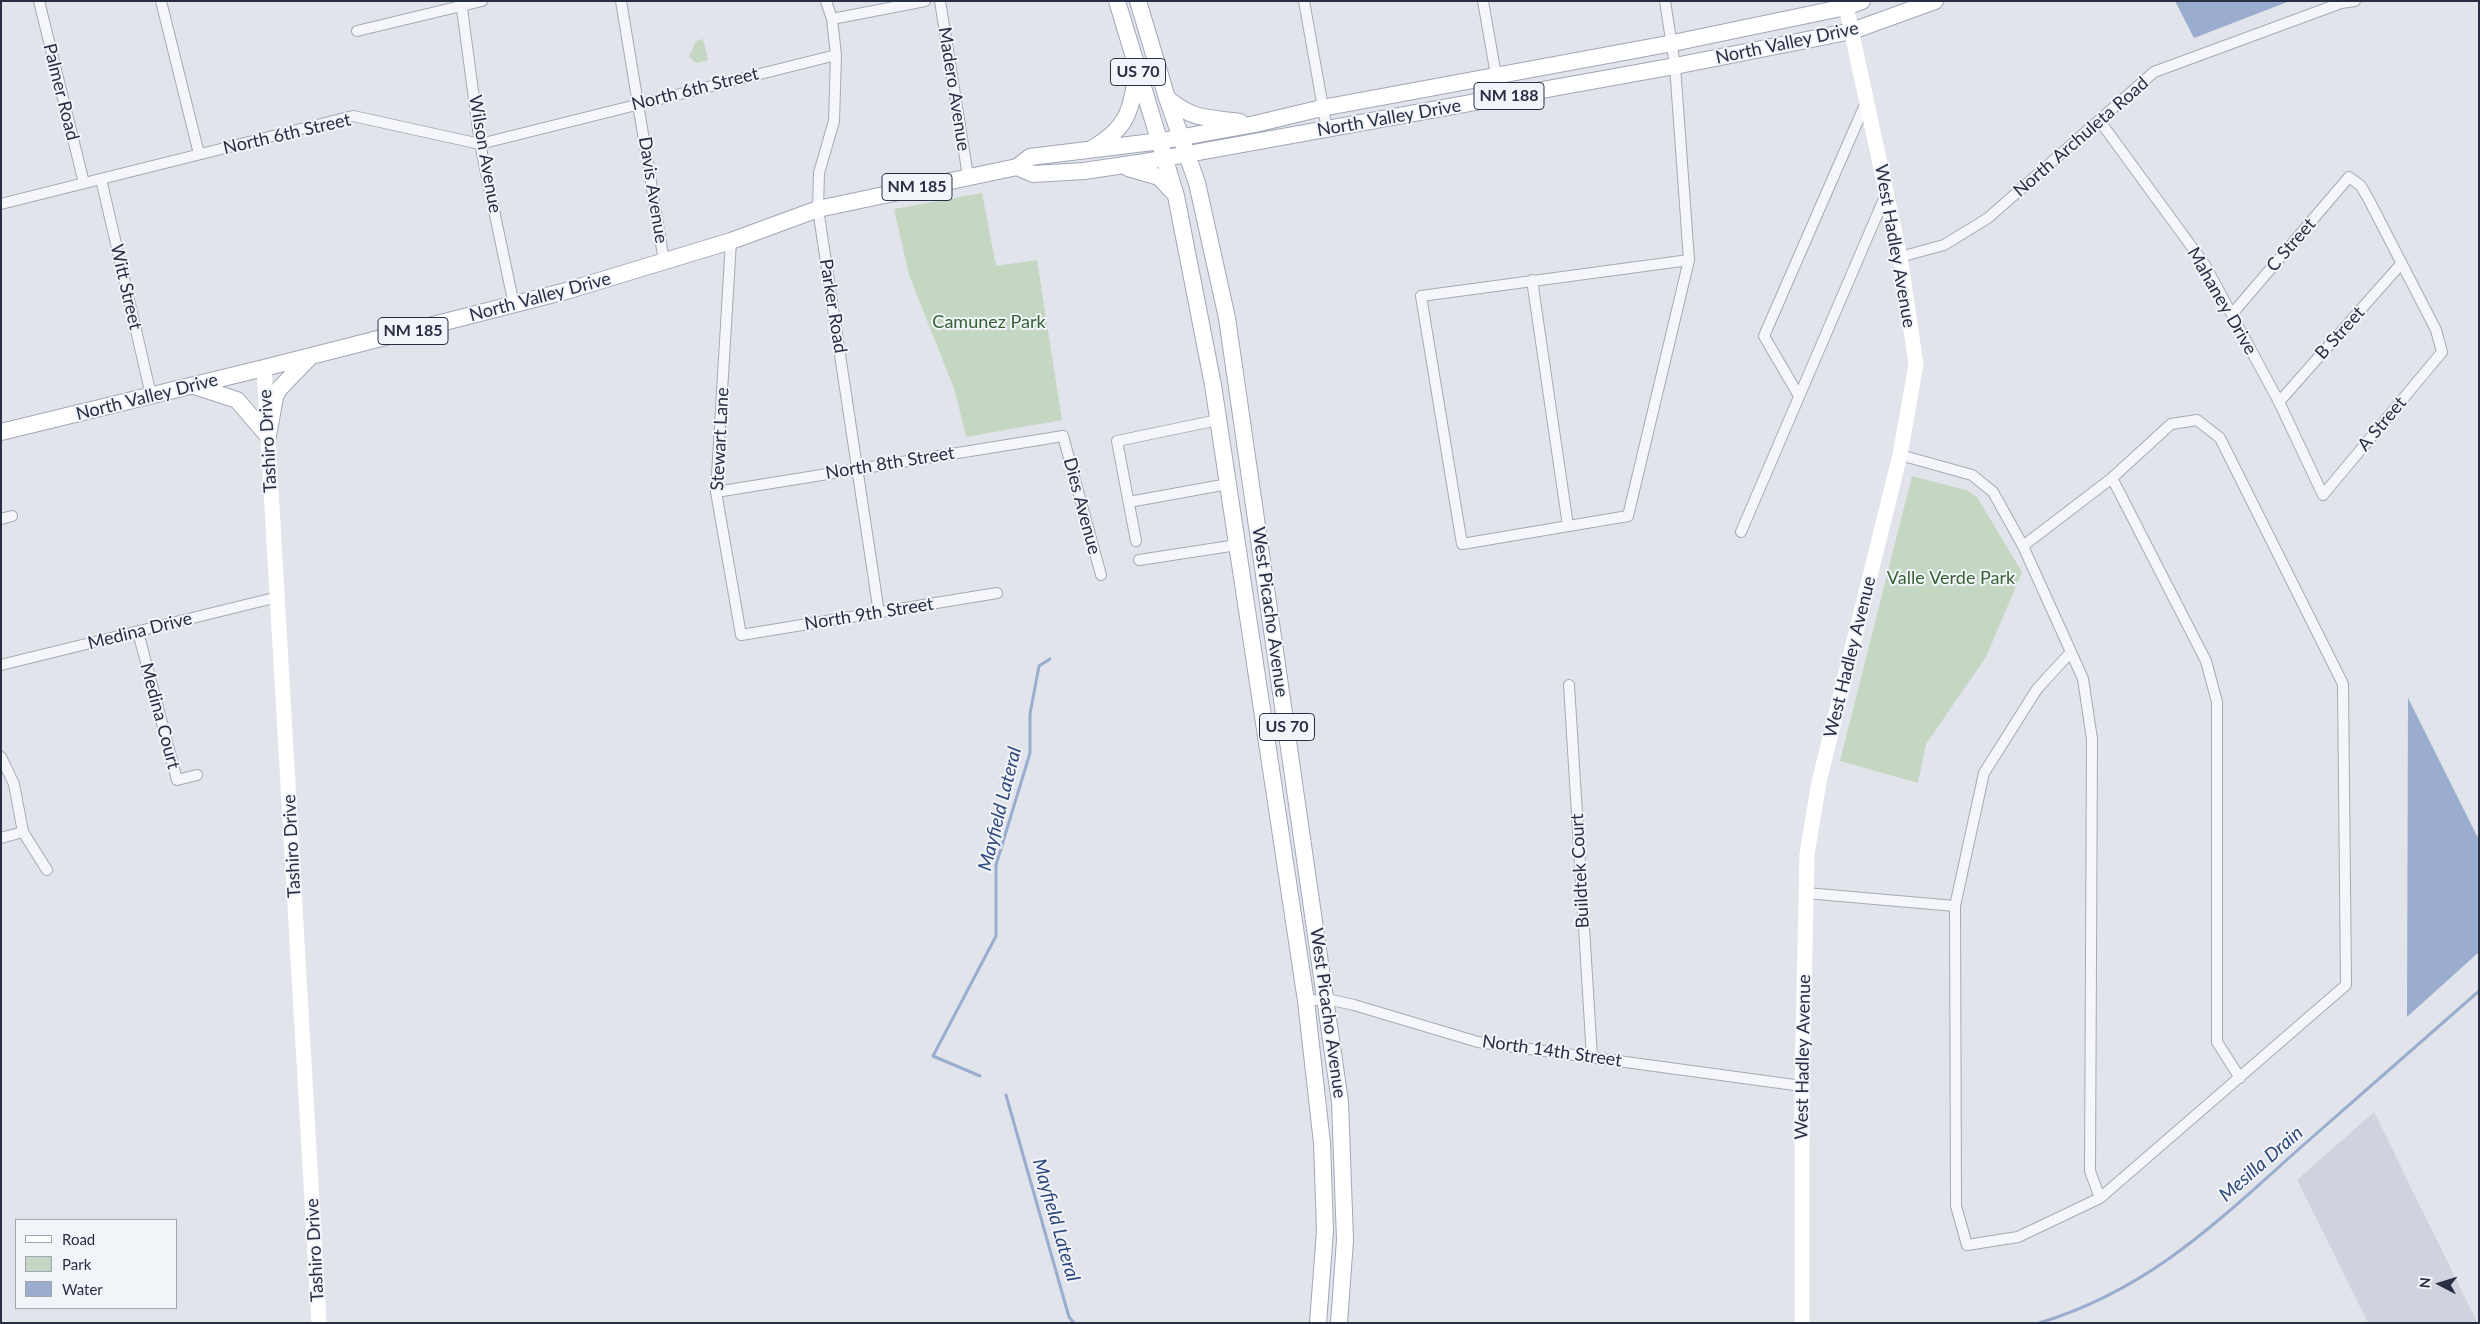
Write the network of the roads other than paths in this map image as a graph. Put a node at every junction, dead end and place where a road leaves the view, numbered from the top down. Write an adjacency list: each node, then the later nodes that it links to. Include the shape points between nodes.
1 (39, 1): 46 (street, Palmer Road)
2 (161, 1): 39 (street)
3 (482, 1): 16 (street)
4 (621, 1): 29 (street, Davis Avenue)
5 (826, 1): 18 (street, Parker Road)
6 (925, 1): 18 (street)
7 (940, 1): 44 (street, Madero Avenue)
8 (1117, 1): 24 (main road, West Picacho Avenue / US 70)
9 (1138, 1): 26 (main road, West Picacho Avenue / US 70)
10 (1304, 1): 30 (street)
11 (1483, 1): 25 (street)
12 (1665, 1): 21 (street)
13 (1862, 1): 17 (main road, North Valley Drive / NM 188)
14 (1935, 1): 20 (main road, North Valley Drive / NM 188)
15 (2355, 1): 31 (street, North Archuleta Road, via 2341,2 2154,72)
16 (462, 4): 19 (street); 36 (street, Wilson Avenue)
17 (1845, 4): 20 (street, West Hadley Avenue); 21 (main road, North Valley Drive / NM 188)
18 (832, 19): 22 (street, Parker Road)
19 (357, 31)
20 (1852, 31): 23 (main road, North Valley Drive / NM 188); 28 (street, West Hadley Avenue)
21 (1673, 43): 23 (street); 25 (main road, North Valley Drive / NM 188)
22 (836, 55): 29 (street, North 6th Street); 51 (street, Parker Road, via 834,121 819,173)
23 (1675, 66): 27 (main road, North Valley Drive / NM 188); 54 (street)
24 (1136, 67): 35 (main road, West Picacho Avenue / US 70); 38 (main road, via 1133,101 1124,122 1108,140)
25 (1496, 76): 27 (street); 30 (main road, North Valley Drive / NM 188)
26 (1167, 98): 32 (main road, via 1197,117); 34 (main road, West Picacho Avenue / US 70)
27 (1500, 98): 33 (main road, North Valley Drive / NM 188)
28 (1867, 99): 48 (street, West Hadley Avenue); 64 (street, via 1764,336)
29 (640, 103): 36 (street, North 6th Street); 55 (street, Davis Avenue)
30 (1322, 108): 32 (main road, North Valley Drive / NM 188); 33 (street)
31 (2098, 120): 53 (street, North Archuleta Road, via 1988,218 1944,245); 59 (street, Mahaney Drive, via 2205,265)
32 (1255, 124): 34 (main road, North Valley Drive / NM 188)
33 (1327, 130): 37 (main road, North Valley Drive / NM 188)
34 (1182, 137): 35 (main road, North Valley Drive / NM 185); 40 (main road, West Picacho Avenue / US 70)
35 (1161, 141): 38 (main road, North Valley Drive / NM 185); 41 (main road, West Picacho Avenue / US 70)
36 (480, 144): 39 (street, North 6th Street, via 353,116); 58 (street, Wilson Avenue)
37 (1224, 148): 40 (main road, North Valley Drive / NM 188); 47 (main road, via 1202,168)
38 (1090, 150): 43 (main road, North Valley Drive / NM 185, via 1030,157)
39 (199, 154): 45 (street, North 6th Street)
40 (1188, 154): 41 (main road, North Valley Drive / NM 188); 47 (main road, West Picacho Avenue / US 70)
41 (1166, 158): 42 (main road, North Valley Drive / NM 185); 49 (main road, West Picacho Avenue / US 70)
42 (1118, 166): 43 (main road, North Valley Drive / NM 185, via 1033,174); 49 (main road, via 1159,177)
43 (1017, 167): 44 (main road, North Valley Drive / NM 185)
44 (968, 176): 51 (main road, North Valley Drive / NM 185)
45 (101, 179): 46 (street, North 6th Street); 63 (street, Witt Street)
46 (84, 183): 50 (street, North 6th Street)
47 (1197, 183): 101 (main road, West Picacho Avenue / US 70, via 1227,318)
48 (1886, 194): 53 (street, West Hadley Avenue); 64 (street)
49 (1176, 196): 66 (main road, West Picacho Avenue / US 70)
50 (1, 204)
51 (818, 209): 52 (main road, North Valley Drive / NM 185); 71 (street, Parker Road)
52 (731, 241): 55 (main road, North Valley Drive / NM 185); 74 (street, Stewart Lane)
53 (1900, 257): 70 (street, West Hadley Avenue, via 1916,364)
54 (1689, 260): 57 (street); 79 (street, via 1628,516)
55 (664, 261): 58 (main road, North Valley Drive / NM 185)
56 (2401, 264): 59 (street, C Street, via 2361,186 2349,177); 65 (street, B Street); 75 (street, A Street, via 2436,330 2442,352)
57 (1532, 280): 79 (street); 79 (street, via 1421,296 1462,544)
58 (514, 305): 60 (main road, North Valley Drive / NM 185)
59 (2232, 314): 65 (street, Mahaney Drive)
60 (310, 356): 61 (main road, North Valley Drive / NM 185); 68 (main road, via 279,389)
61 (264, 368): 62 (main road, North Valley Drive / NM 185); 68 (street, Tashiro Drive)
62 (192, 385): 63 (main road, North Valley Drive / NM 185); 68 (main road, via 237,400)
63 (151, 395): 67 (main road, North Valley Drive / NM 185)
64 (1799, 396): 80 (street)
65 (2279, 402): 75 (street, Mahaney Drive)
66 (1218, 420): 73 (main road, West Picacho Avenue / US 70); 76 (street, via 1117,441)
67 (1, 432)
68 (268, 436): 87 (street, Tashiro Drive)
69 (1064, 436): 71 (street, North 8th Street); 85 (street, Dies Avenue)
70 (1900, 455): 83 (street, via 1972,475 1993,492); 99 (street, West Hadley Avenue, via 1819,782 1808,854)
71 (858, 468): 74 (street, North 8th Street); 88 (street, Parker Road)
72 (2112, 478): 83 (street); 104 (street, via 2206,661 2217,702 2217,1042); 104 (street, via 2171,424 2197,420 2220,438 2343,684 2346,985)
73 (1228, 484): 76 (street); 82 (main road, West Picacho Avenue / US 70)
74 (716, 492): 90 (street, Stewart Lane)
75 (2323, 495)
76 (1128, 502): 81 (street)
77 (12, 516): 78 (street)
78 (1, 519)
79 (1568, 526)
80 (1741, 532)
81 (1136, 542)
82 (1237, 545): 84 (street); 102 (main road, West Picacho Avenue / US 70)
83 (2023, 546): 91 (street)
84 (1140, 560)
85 (1101, 575)
86 (997, 593): 88 (street, North 9th Street)
87 (278, 597): 89 (street, Medina Drive); 107 (street, Tashiro Drive)
88 (879, 612): 90 (street, North 9th Street)
89 (138, 632): 92 (street, Medina Drive); 95 (street, Medina Court, via 177,780)
90 (741, 635)
91 (2071, 652): 100 (street, via 2037,689 1984,773); 106 (street, via 2083,679 2092,739 2090,1170)
92 (1, 665)
93 (1569, 686): 103 (street, Buildtek Court)
94 (1, 757): 96 (street, via 14,784)
95 (197, 774)
96 (23, 832): 97 (street); 98 (street)
97 (1, 838)
98 (47, 870)
99 (1806, 893): 100 (street); 105 (street, West Hadley Avenue)
100 (1955, 906): 106 (street, via 1956,1206 1967,1245 2018,1237)
101 (1327, 999): 102 (street, North 14th Street); 103 (street, North 14th Street, via 1478,1042); 109 (main road, West Picacho Avenue / US 70, via 1340,1102 1344,1173 1345,1240)
102 (1306, 1001): 108 (main road, West Picacho Avenue / US 70, via 1323,1153 1325,1231)
103 (1592, 1057): 105 (street, North 14th Street)
104 (2240, 1078): 106 (street)
105 (1802, 1086): 110 (street, West Hadley Avenue)
106 (2100, 1198)
107 (319, 1323)
108 (1318, 1323)
109 (1339, 1323)
110 (1802, 1323)

